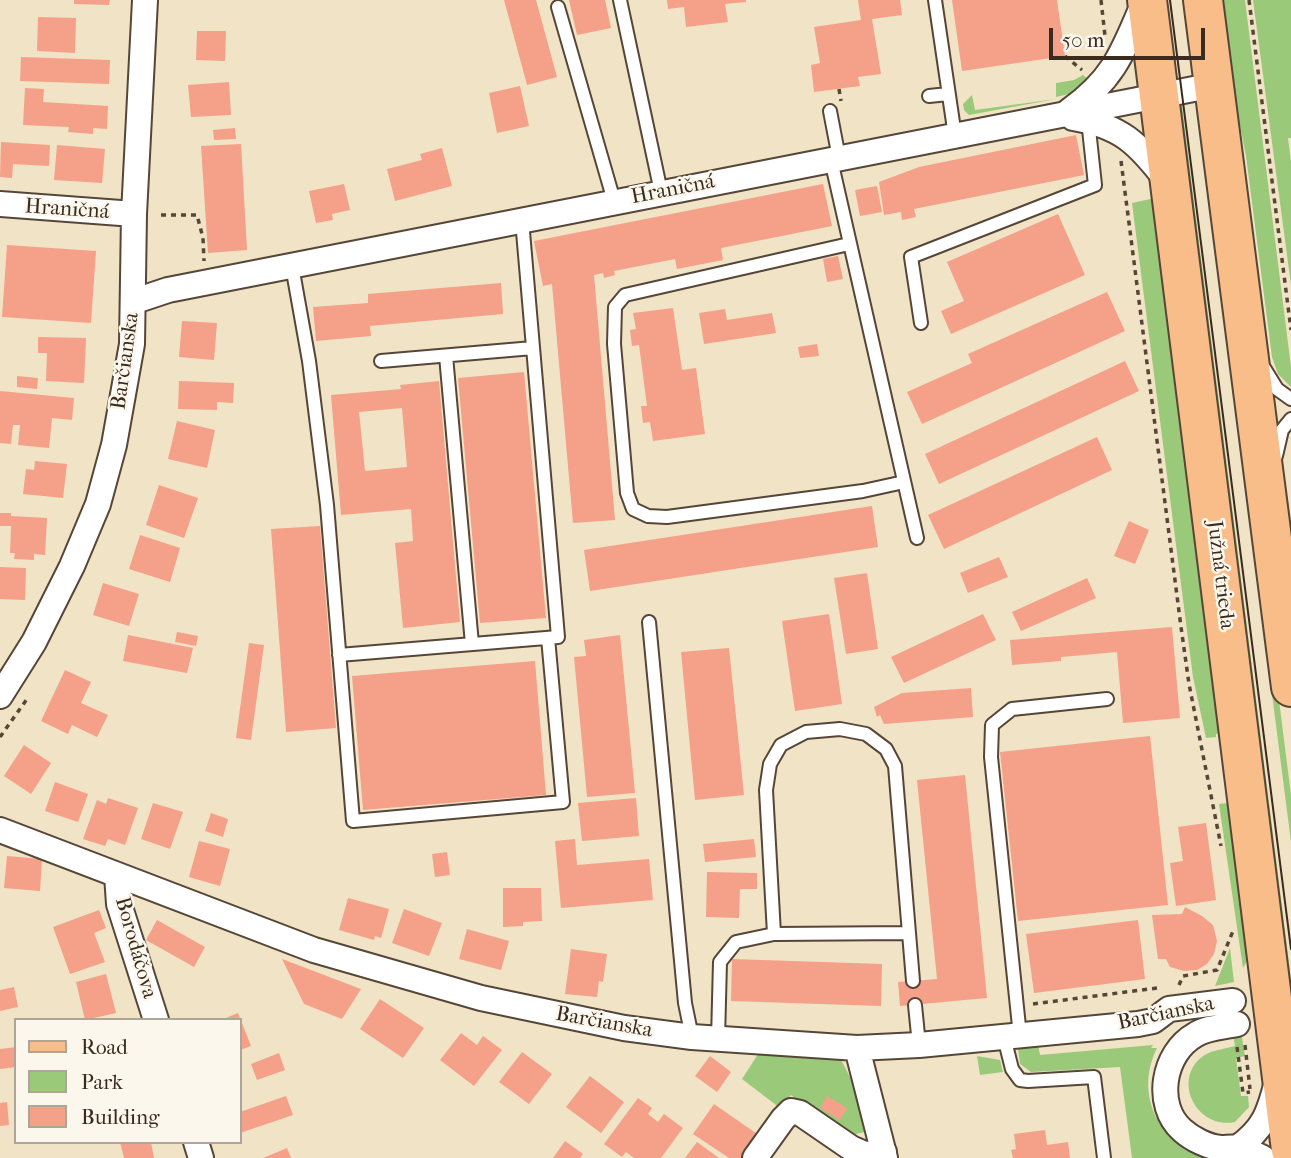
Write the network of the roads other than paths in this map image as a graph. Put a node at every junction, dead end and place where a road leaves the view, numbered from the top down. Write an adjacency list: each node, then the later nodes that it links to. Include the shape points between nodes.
1 (145, 0): 20 (street, Barčianska)
2 (620, 0): 17 (lane)
3 (935, 0): 8 (lane)
4 (1146, 0): 9 (main road, Južná trieda); 12 (street, via 1118,61 1097,75 1091,96)
5 (1203, 0): 7 (main road)
6 (558, 7): 18 (lane)
7 (1214, 85): 9 (street, Hraničná); 26 (main road)
8 (948, 94): 10 (lane); 14 (lane)
9 (1160, 95): 12 (street, Hraničná); 16 (main road, Južná trieda)
10 (929, 96)
11 (830, 111): 15 (lane)
12 (1062, 116): 13 (street); 14 (street, Hraničná)
13 (1088, 120): 16 (street, via 1120,132 1147,155); 25 (lane, via 1096,185 911,257)
14 (955, 136): 15 (street, Hraničná)
15 (835, 159): 17 (street, Hraničná); 22 (lane)
16 (1171, 186): 54 (main road, Južná trieda)
17 (661, 192): 18 (street, Hraničná)
18 (614, 201): 21 (street, Hraničná)
19 (0, 204): 20 (street, Hraničná)
20 (134, 214): 24 (street, Barčianska)
21 (522, 220): 23 (street, Hraničná); 27 (lane)
22 (849, 244): 32 (lane); 32 (lane, via 625,295 615,307 614,344 627,493 633,509 667,517)
23 (292, 267): 24 (street, Hraničná, via 168,290); 38 (lane, via 327,505)
24 (135, 301): 40 (street, Barčianska, via 114,445 98,504 34,642)
25 (921, 323)
26 (1246, 332): 30 (lane, via 1271,382); 33 (main road)
27 (533, 348): 28 (lane); 36 (lane, via 558,637)
28 (446, 355): 29 (lane); 37 (lane)
29 (381, 361)
30 (1291, 399)
31 (1291, 419): 33 (lane, via 1279,440)
32 (904, 482): 34 (lane)
33 (1268, 501): 39 (main road)
34 (917, 538)
35 (649, 622): 49 (lane)
36 (548, 638): 37 (lane); 38 (lane, via 563,802 353,821)
37 (472, 644): 38 (lane)
38 (339, 655)
39 (1291, 687)
40 (0, 696)
41 (1107, 699): 50 (lane, via 1012,709 992,725 990,757)
42 (0, 830): 43 (street, Barčianska)
43 (117, 875): 48 (street, Borodáčova, via 119,904); 49 (street, Barčianska, via 314,950 481,998 624,1028)
44 (909, 933): 45 (lane); 45 (lane, via 894,766 886,749 866,734 840,729 806,732 781,745 770,764 766,790); 46 (lane)
45 (774, 934): 51 (lane, via 736,942 720,962)
46 (913, 981)
47 (915, 1005): 52 (lane)
48 (155, 1018)
49 (692, 1037): 51 (street, Barčianska)
50 (1012, 1037): 52 (street, Barčianska); 55 (street, Barčianska, via 1138,1024 1153,1021 1169,1009 1238,1027 1206,1030 1188,1039 1175,1054 1166,1082 1168,1110 1182,1129 1214,1147); 59 (lane, via 1013,1069 1020,1080 1094,1077)
51 (718, 1039): 53 (street, Barčianska)
52 (919, 1045): 53 (street, Barčianska)
53 (857, 1048): 57 (street)
54 (1281, 1065): 55 (street, via 1265,1121); 56 (main road, Južná trieda)
55 (1246, 1141): 60 (street)
56 (1291, 1150)
57 (884, 1155): 58 (street, via 851,1149 791,1111)
58 (755, 1158)
59 (1104, 1158)
60 (1263, 1158)

